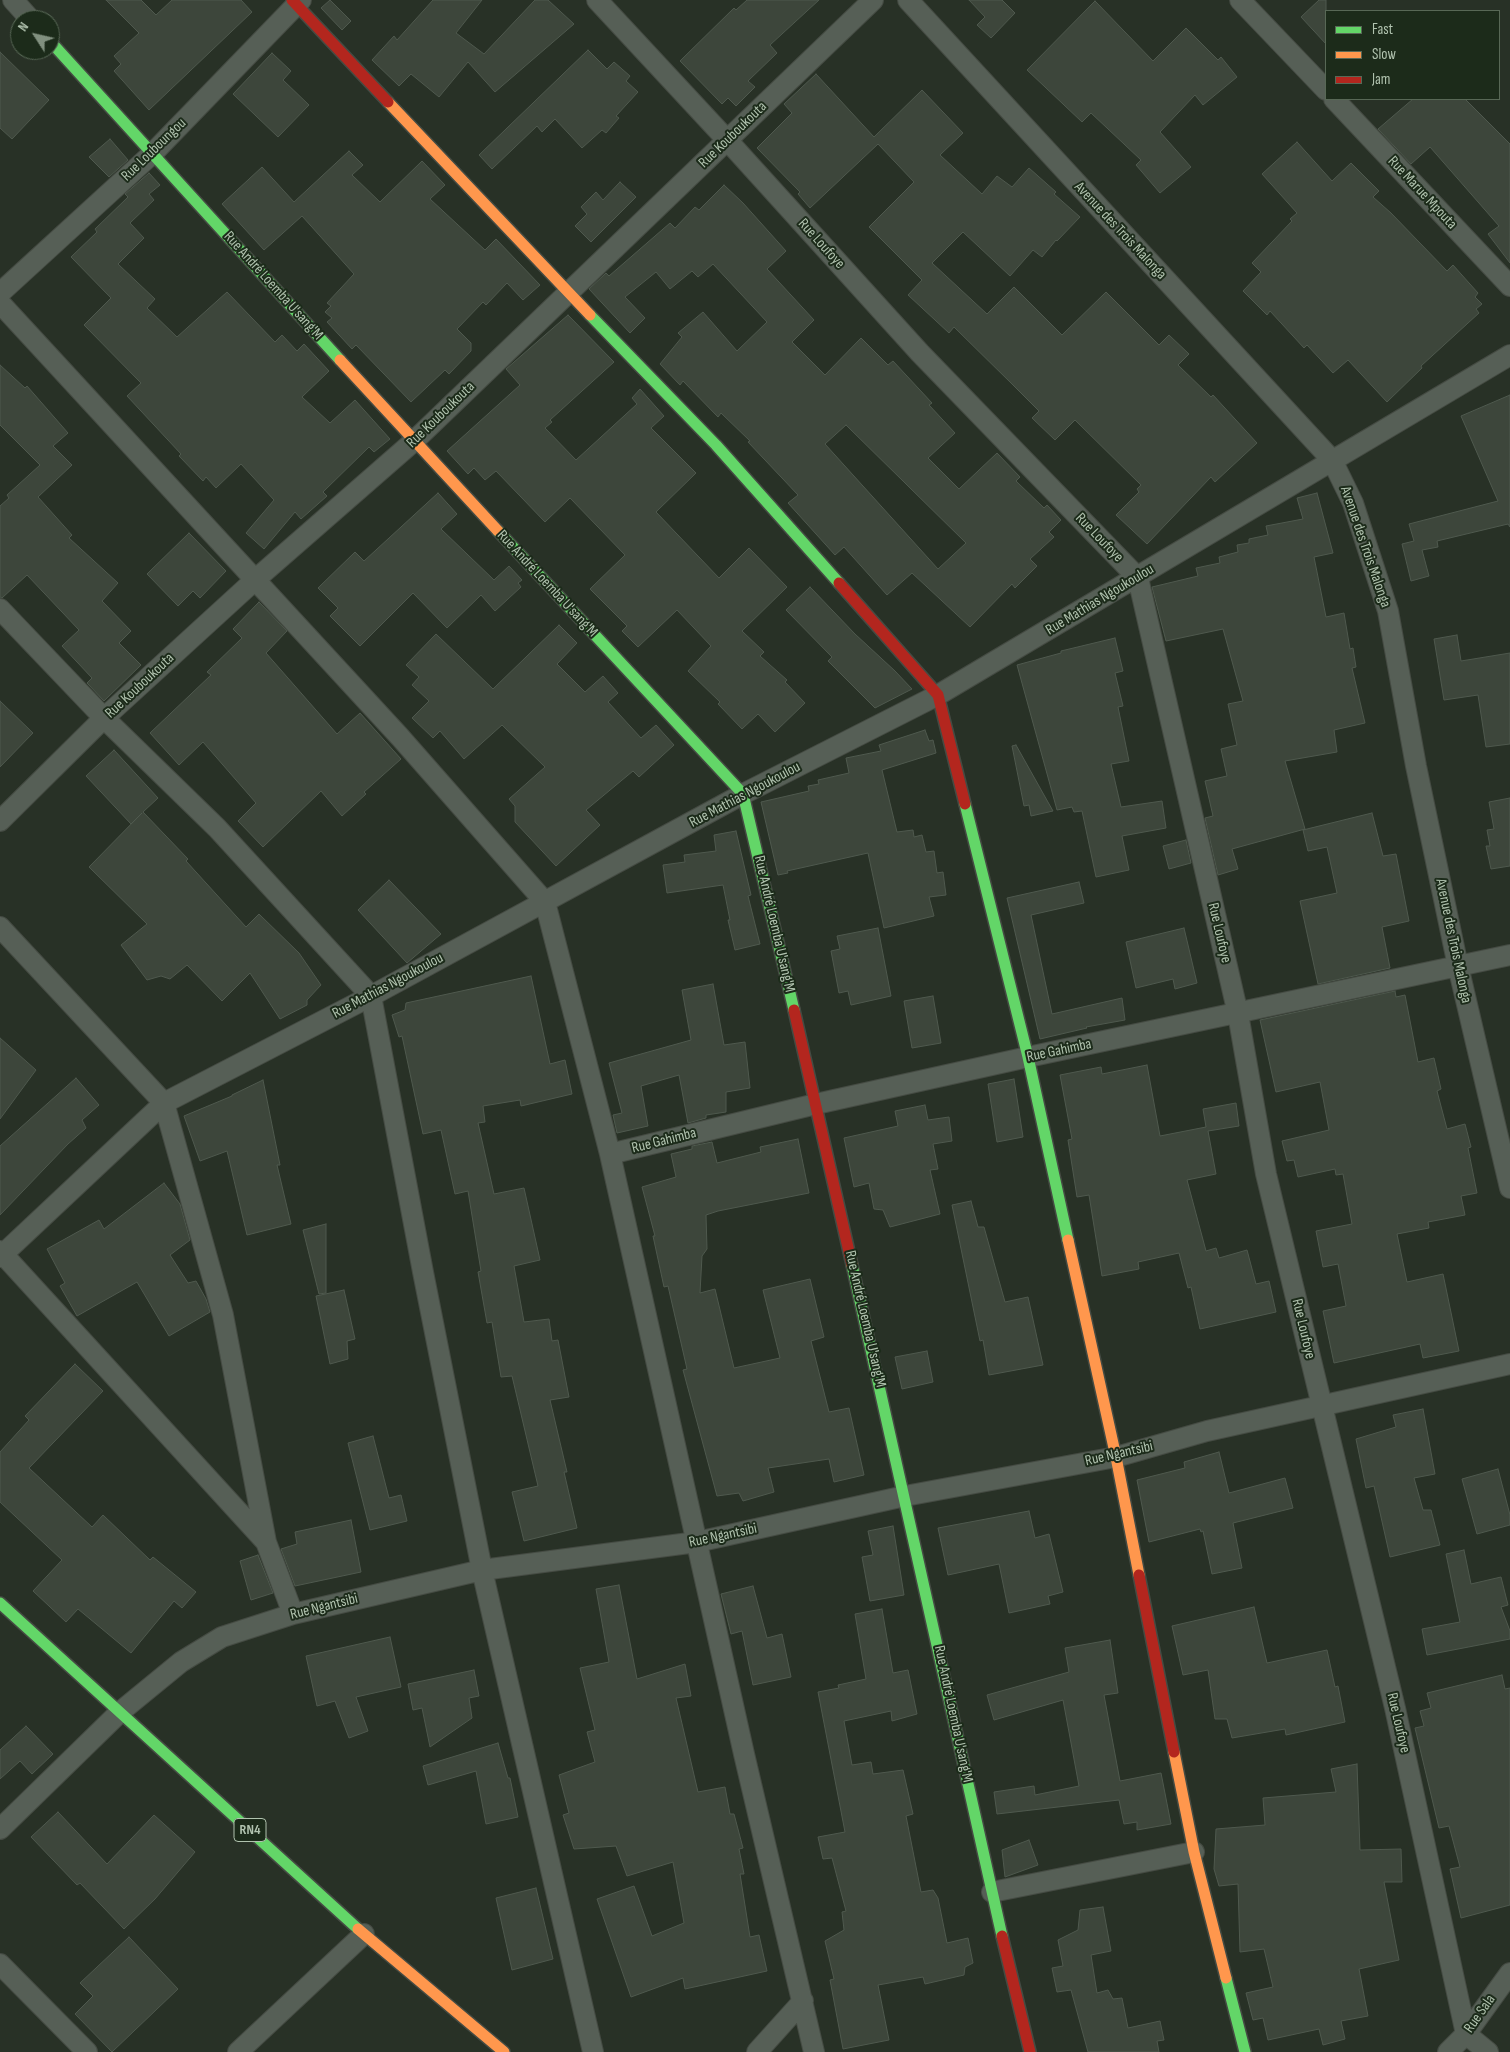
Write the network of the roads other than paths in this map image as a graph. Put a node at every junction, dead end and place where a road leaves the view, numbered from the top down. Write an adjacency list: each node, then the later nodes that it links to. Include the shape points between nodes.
1 (13, 0): 7 (street)
2 (597, 0): 11 (street, Rue Loufoye)
3 (873, 0): 11 (street, Rue Kouboukouta)
4 (908, 0): 19 (street, Avenue des Trois Malonga)
5 (1240, 0): 9 (street)
6 (296, 1): 12 (street, Rue Louboungou); 14 (main road)
7 (22, 10)
8 (60, 52): 12 (main road, Rue André Loemba U'sang'M)
9 (1325, 89)
10 (1335, 100): 13 (street, Rue Marue Mpouta)
11 (728, 141): 14 (street, Rue Kouboukouta); 20 (street, Rue Loufoye, via 920,353)
12 (153, 154): 15 (street, Rue Louboungou); 18 (main road, Rue André Loemba U'sang'M)
13 (1510, 286)
14 (568, 292): 18 (street, Rue Kouboukouta); 23 (main road, via 716,445)
15 (0, 294)
16 (0, 303): 21 (street)
17 (1510, 355): 19 (street, Rue Mathias Ngoukoulou)
18 (414, 441): 21 (street, Rue Kouboukouta); 25 (main road, Rue André Loemba U'sang'M)
19 (1332, 460): 20 (street, Rue Mathias Ngoukoulou); 30 (street, Avenue des Trois Malonga, via 1353,503 1388,611 1416,766)
20 (1138, 578): 23 (street, Rue Mathias Ngoukoulou); 32 (street, Rue Loufoye)
21 (256, 579): 24 (street, Rue Kouboukouta); 27 (street)
22 (0, 609): 24 (street)
23 (938, 696): 25 (street, Rue Mathias Ngoukoulou); 33 (main road)
24 (104, 718): 26 (street, Rue Kouboukouta); 31 (street, via 217,828)
25 (743, 794): 27 (street, Rue Mathias Ngoukoulou); 35 (main road, Rue André Loemba U'sang'M)
26 (0, 821)
27 (545, 902): 31 (street, Rue Mathias Ngoukoulou); 36 (street)
28 (0, 927): 34 (street)
29 (1510, 955): 30 (street, Rue Gahimba)
30 (1458, 966): 32 (street, Rue Gahimba); 37 (street, Avenue des Trois Malonga)
31 (371, 996): 34 (street, Rue Mathias Ngoukoulou); 45 (street)
32 (1238, 1014): 33 (street, Rue Gahimba); 40 (street, Rue Loufoye, via 1266,1174)
33 (1028, 1057): 35 (street, Rue Gahimba); 41 (main road)
34 (164, 1103): 38 (street, Rue Mathias Ngoukoulou); 43 (street, via 223,1315)
35 (816, 1104): 36 (street, Rue Gahimba); 42 (main road, Rue André Loemba U'sang'M)
36 (610, 1154): 44 (street)
37 (1510, 1188)
38 (1, 1254): 43 (street)
39 (1510, 1364): 40 (street, Rue Ngantsibi)
40 (1321, 1405): 41 (street, Rue Ngantsibi); 56 (street, Rue Loufoye, via 1395,1708)
41 (1116, 1456): 42 (street, Rue Ngantsibi); 50 (main road)
42 (905, 1496): 44 (street, Rue Ngantsibi); 51 (main road, Rue André Loemba U'sang'M)
43 (266, 1542): 47 (street)
44 (697, 1542): 45 (street, Rue Ngantsibi); 55 (street)
45 (482, 1570): 47 (street, Rue Ngantsibi); 60 (street)
46 (0, 1603): 48 (main road, RN4)
47 (292, 1614): 48 (street, Rue Ngantsibi, via 222,1637 181,1662)
48 (120, 1712): 49 (street, Rue Ngantsibi); 52 (main road, RN4)
49 (0, 1829)
50 (1194, 1852): 51 (street); 64 (main road)
51 (992, 1892): 63 (main road, Rue André Loemba U'sang'M)
52 (364, 1934): 58 (street); 59 (main road, RN4)
53 (0, 1964): 57 (street)
54 (1510, 1973): 56 (street, Rue Sala)
55 (803, 2001): 61 (street); 62 (street)
56 (1466, 2034): 65 (street, Rue Sala); 66 (street)
57 (87, 2052)
58 (238, 2052)
59 (504, 2052)
60 (593, 2052)
61 (757, 2052)
62 (814, 2052)
63 (1030, 2052)
64 (1245, 2052)
65 (1448, 2052)
66 (1488, 2052)

